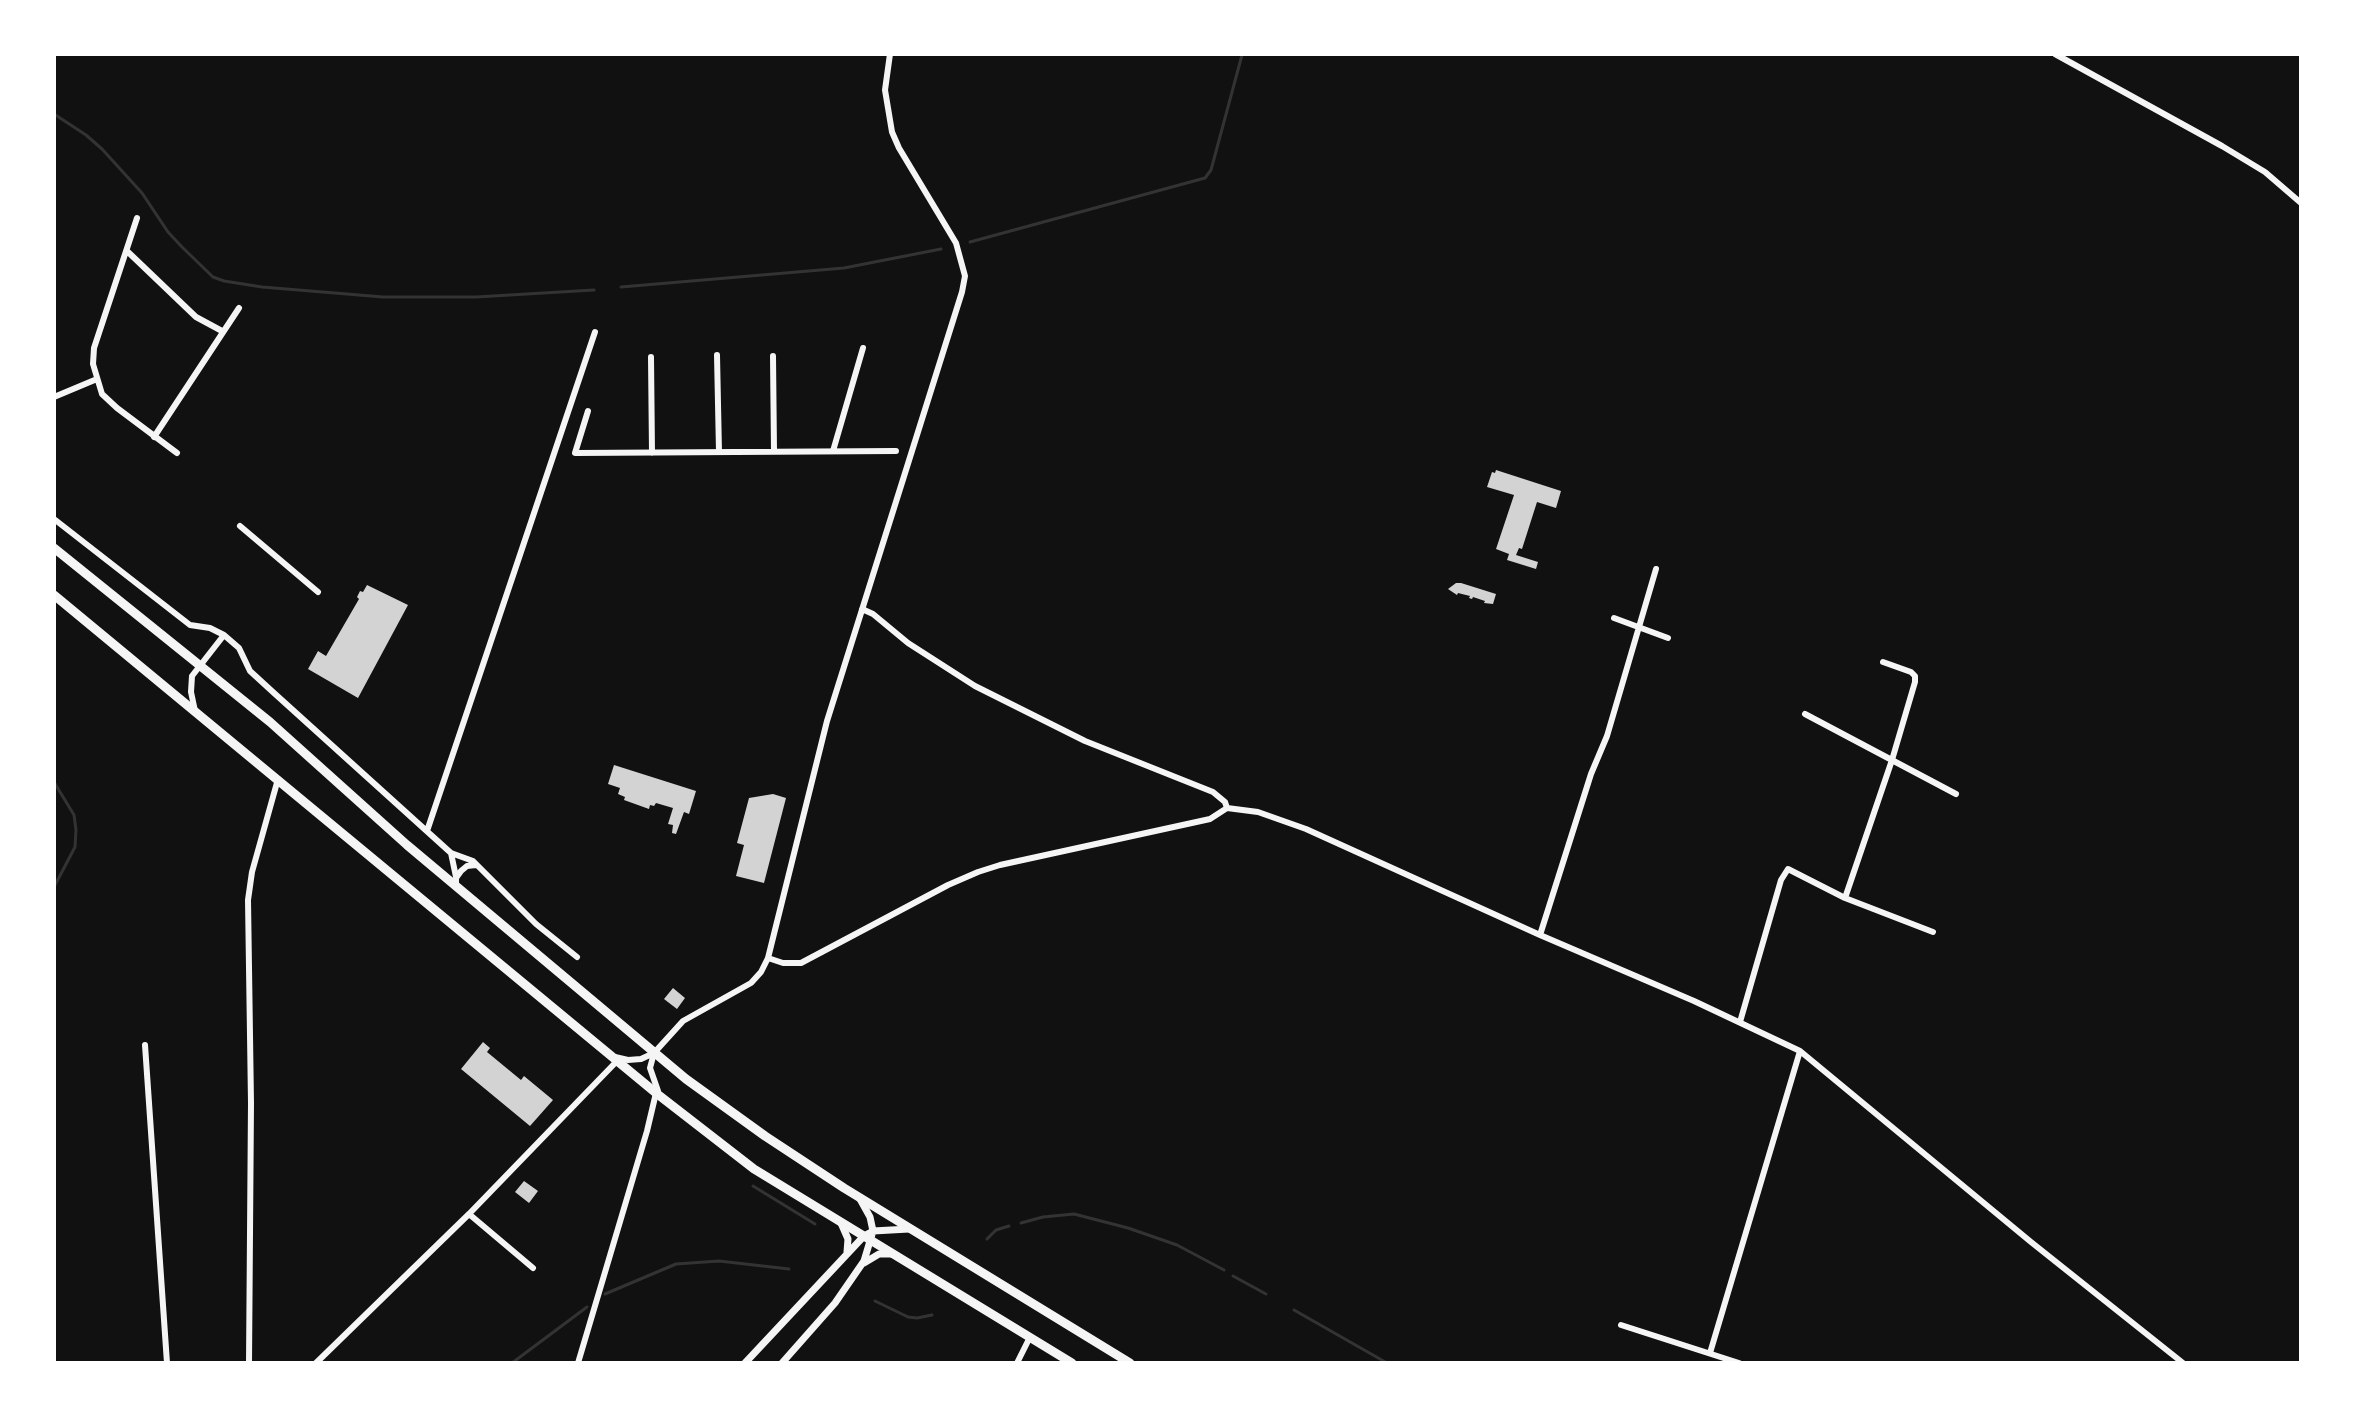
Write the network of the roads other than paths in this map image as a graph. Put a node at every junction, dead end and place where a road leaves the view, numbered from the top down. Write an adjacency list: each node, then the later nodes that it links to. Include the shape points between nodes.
1 (890, 54): 29 (street, via 885,90 892,132 956,243 965,276)
2 (2055, 54): 3 (street, via 2265,172)
3 (2301, 203)
4 (137, 218): 5 (street)
5 (127, 251): 7 (street, via 196,317); 13 (street, via 94,348)
6 (239, 308): 7 (street)
7 (222, 331): 16 (street)
8 (595, 332): 42 (street)
9 (863, 348): 18 (street)
10 (717, 355): 20 (street)
11 (773, 356): 17 (street)
12 (651, 357): 22 (street)
13 (97, 379): 14 (street); 16 (street, via 102,394)
14 (54, 397)
15 (588, 411): 22 (street, via 575,453)
16 (154, 437): 21 (street)
17 (774, 451): 18 (street); 20 (street)
18 (833, 451): 19 (street)
19 (896, 451)
20 (719, 452): 22 (street)
21 (177, 453)
22 (652, 453)
23 (54, 519): 32 (street, via 190,625)
24 (240, 526): 27 (street)
25 (54, 548): 35 (main road)
26 (1656, 569): 31 (street)
27 (318, 592)
28 (54, 595): 36 (main road)
29 (862, 609): 41 (street, via 975,686 1099,747 1213,792); 50 (street, via 827,721)
30 (1614, 618): 31 (street)
31 (1639, 626): 33 (street); 48 (street)
32 (224, 635): 35 (street); 42 (street, via 239,648 250,671)
33 (1668, 638)
34 (1883, 662): 38 (street, via 1915,676)
35 (200, 665): 36 (street, via 192,676); 45 (main road)
36 (195, 711): 39 (main road)
37 (1805, 714): 38 (street)
38 (1892, 760): 40 (street); 46 (street)
39 (278, 779): 55 (main road); 70 (street, via 248,900)
40 (1956, 794)
41 (1227, 808): 48 (street, via 1258,812 1306,829); 50 (street, via 1210,819 1000,865 948,885 801,963)
42 (427, 831): 43 (street)
43 (451, 853): 44 (street); 45 (street)
44 (476, 865): 45 (street, via 467,866); 49 (street)
45 (456, 882): 54 (main road)
46 (1845, 898): 47 (street); 51 (street, via 1788,869)
47 (1933, 932)
48 (1540, 935): 51 (street)
49 (577, 957)
50 (768, 958): 54 (street, via 751,983 683,1021)
51 (1740, 1022): 53 (street)
52 (145, 1045): 69 (street)
53 (1800, 1051): 68 (street); 79 (street)
54 (654, 1053): 55 (street, via 641,1059); 56 (street, via 650,1068); 57 (main road)
55 (614, 1059): 56 (main road); 58 (street)
56 (659, 1095): 59 (main road, via 754,1169); 72 (street)
57 (860, 1198): 60 (main road); 61 (street, via 870,1217)
58 (469, 1214): 65 (street); 71 (street)
59 (839, 1221): 61 (main road); 63 (street, via 848,1239)
60 (909, 1229): 61 (street); 77 (main road)
61 (870, 1236): 62 (main road); 63 (street); 64 (street)
62 (896, 1256): 64 (street, via 879,1254); 67 (main road)
63 (844, 1257): 73 (street)
64 (859, 1267): 74 (street, via 826,1315)
65 (533, 1268)
66 (1621, 1325): 68 (street)
67 (1030, 1337): 75 (street); 76 (main road)
68 (1710, 1353): 78 (street)
69 (167, 1363)
70 (249, 1363)
71 (316, 1363)
72 (578, 1363)
73 (745, 1363)
74 (782, 1363)
75 (1017, 1363)
76 (1072, 1363)
77 (1130, 1363)
78 (1739, 1363)
79 (2183, 1363)

